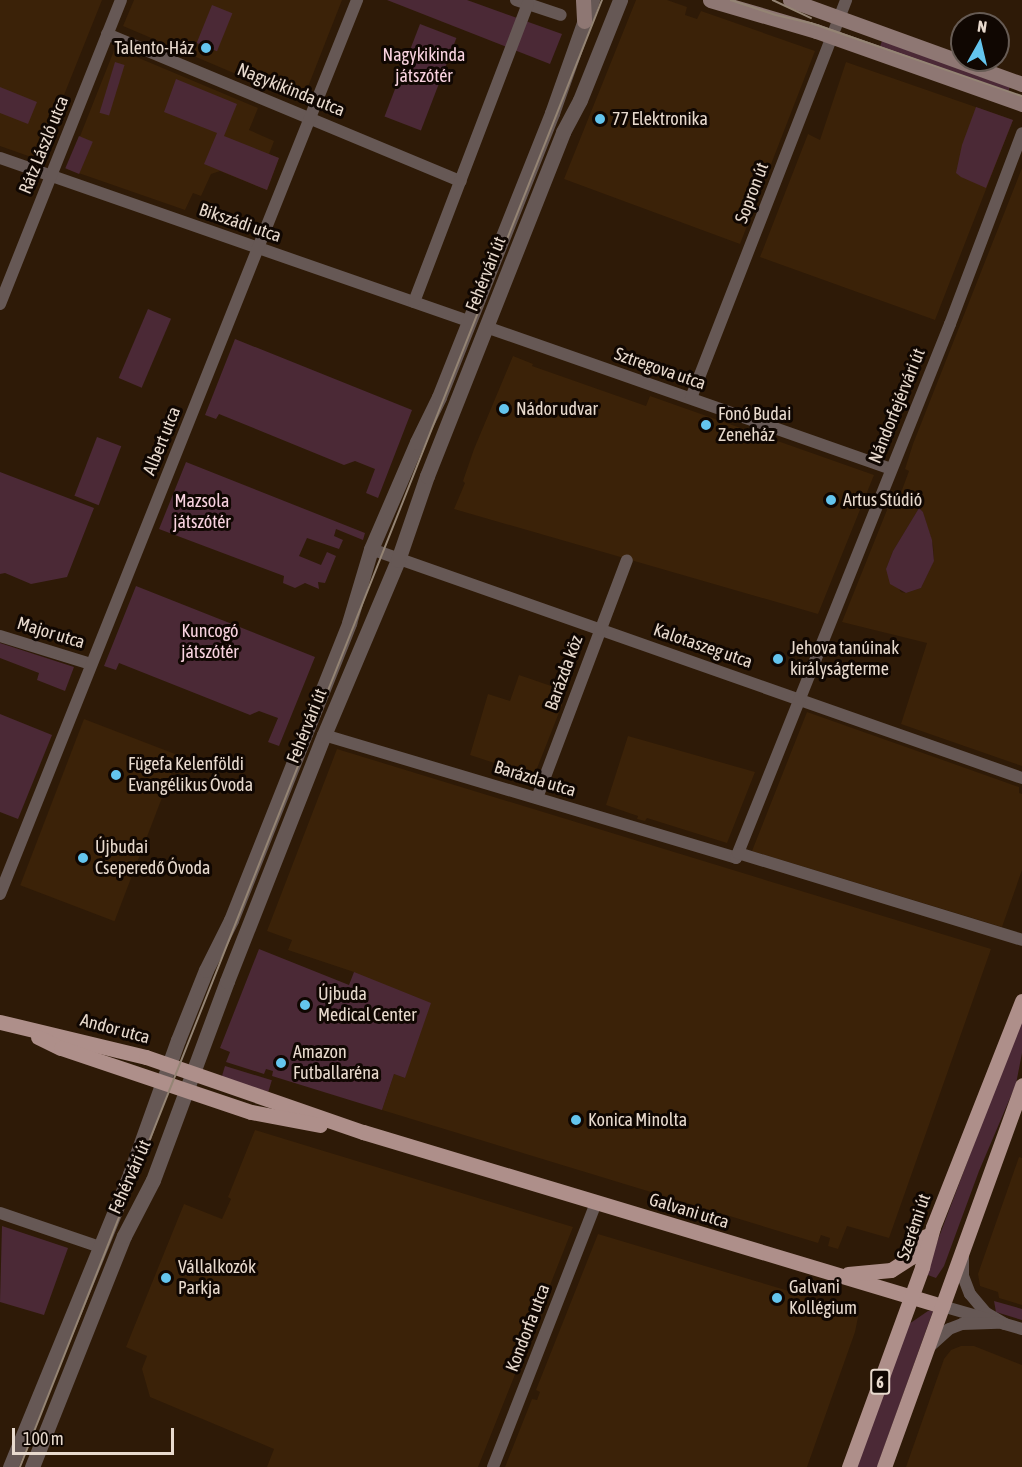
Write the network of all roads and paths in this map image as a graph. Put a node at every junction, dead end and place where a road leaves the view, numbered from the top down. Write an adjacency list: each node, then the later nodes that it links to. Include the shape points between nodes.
1 (121, 0): 14 (street, Rátz László utca)
2 (357, 0): 18 (street, Albert utca)
3 (516, 0): 10 (street)
4 (583, 0): 13 (main road)
5 (592, 0): 13 (street, Fehérvári út)
6 (620, 0): 27 (street, Fehérvári út)
7 (710, 0): 15 (main road)
8 (790, 0): 12 (main road)
9 (846, 0): 12 (street, Sopron út)
10 (528, 4): 11 (street); 22 (street)
11 (561, 15)
12 (838, 17): 15 (street, Sopron út); 16 (main road)
13 (584, 21): 26 (street, Fehérvári út, via 552,113)
14 (107, 34): 18 (street, Nagykikinda utca); 21 (street, Rátz László utca)
15 (831, 36): 17 (main road); 28 (street, Sopron út)
16 (1022, 84)
17 (1022, 104)
18 (310, 118): 22 (street, Nagykikinda utca); 23 (street, Albert utca)
19 (1022, 133): 29 (street, Nándorfejérvári út)
20 (0, 158): 21 (street, Bikszádi utca)
21 (51, 176): 23 (street, Bikszádi utca); 25 (street, Rátz László utca)
22 (460, 181): 24 (street)
23 (257, 249): 24 (street, Bikszádi utca); 35 (street, Albert utca)
24 (414, 302): 26 (street, Bikszádi utca)
25 (0, 304)
26 (469, 321): 30 (street, Fehérvári út)
27 (486, 327): 28 (street, Sztregova utca); 31 (street, Fehérvári út)
28 (691, 398): 29 (street, Sztregova utca)
29 (891, 469): 36 (street, Nándorfejérvári út)
30 (371, 549): 31 (street, Kalotaszeg utca); 46 (street, Fehérvári út, via 349,623 231,921 206,970)
31 (398, 560): 33 (street, Kalotaszeg utca); 37 (street, Fehérvári út)
32 (627, 560): 33 (street, Barázda köz)
33 (600, 629): 36 (street, Kalotaszeg utca); 39 (street, Barázda köz)
34 (0, 636): 35 (street, Major utca)
35 (91, 664): 41 (street, Albert utca)
36 (799, 699): 38 (street, Kalotaszeg utca); 40 (street, Nándorfejérvári út)
37 (324, 735): 39 (street, Barázda utca); 47 (street, Fehérvári út)
38 (1022, 778)
39 (537, 798): 40 (street, Barázda utca)
40 (737, 856): 42 (street, Barázda utca)
41 (0, 894)
42 (1022, 940)
43 (1022, 1001): 54 (main road, Szerémi út / 6)
44 (0, 1022): 45 (main road, Andor utca)
45 (24, 1030): 46 (main road, Andor utca); 48 (main road, Andor utca, via 61,1048)
46 (168, 1065): 47 (main road, Andor utca); 48 (street, Fehérvári út)
47 (193, 1074): 50 (street, Fehérvári út); 51 (main road, Galvani utca)
48 (162, 1082): 50 (main road, Andor utca); 56 (street, Fehérvári út)
49 (1022, 1086): 55 (main road, 6)
50 (186, 1092): 51 (main road, Galvani utca, via 251,1112); 64 (street, Fehérvári út)
51 (363, 1132): 52 (main road, Galvani utca)
52 (596, 1203): 57 (main road, Galvani utca); 65 (street, Kondorfa utca)
53 (0, 1213): 56 (street)
54 (933, 1227): 57 (main road, via 911,1257 891,1270 855,1275); 58 (main road, Szerémi út / 6)
55 (964, 1246): 59 (main road, 6); 60 (street, Galvani utca, via 962,1271 966,1288 986,1313)
56 (100, 1247): 63 (street, Fehérvári út)
57 (828, 1273): 58 (main road, Galvani utca)
58 (910, 1298): 59 (main road, Galvani utca); 66 (main road, Szerémi út / 6)
59 (942, 1306): 60 (street, Galvani utca); 62 (main road, 6)
60 (1005, 1324): 61 (street, Galvani utca); 62 (street, Galvani utca, via 962,1324 949,1329)
61 (1022, 1329)
62 (926, 1349): 67 (main road, 6)
63 (10, 1467)
64 (32, 1467)
65 (493, 1467)
66 (849, 1467)
67 (884, 1467)

